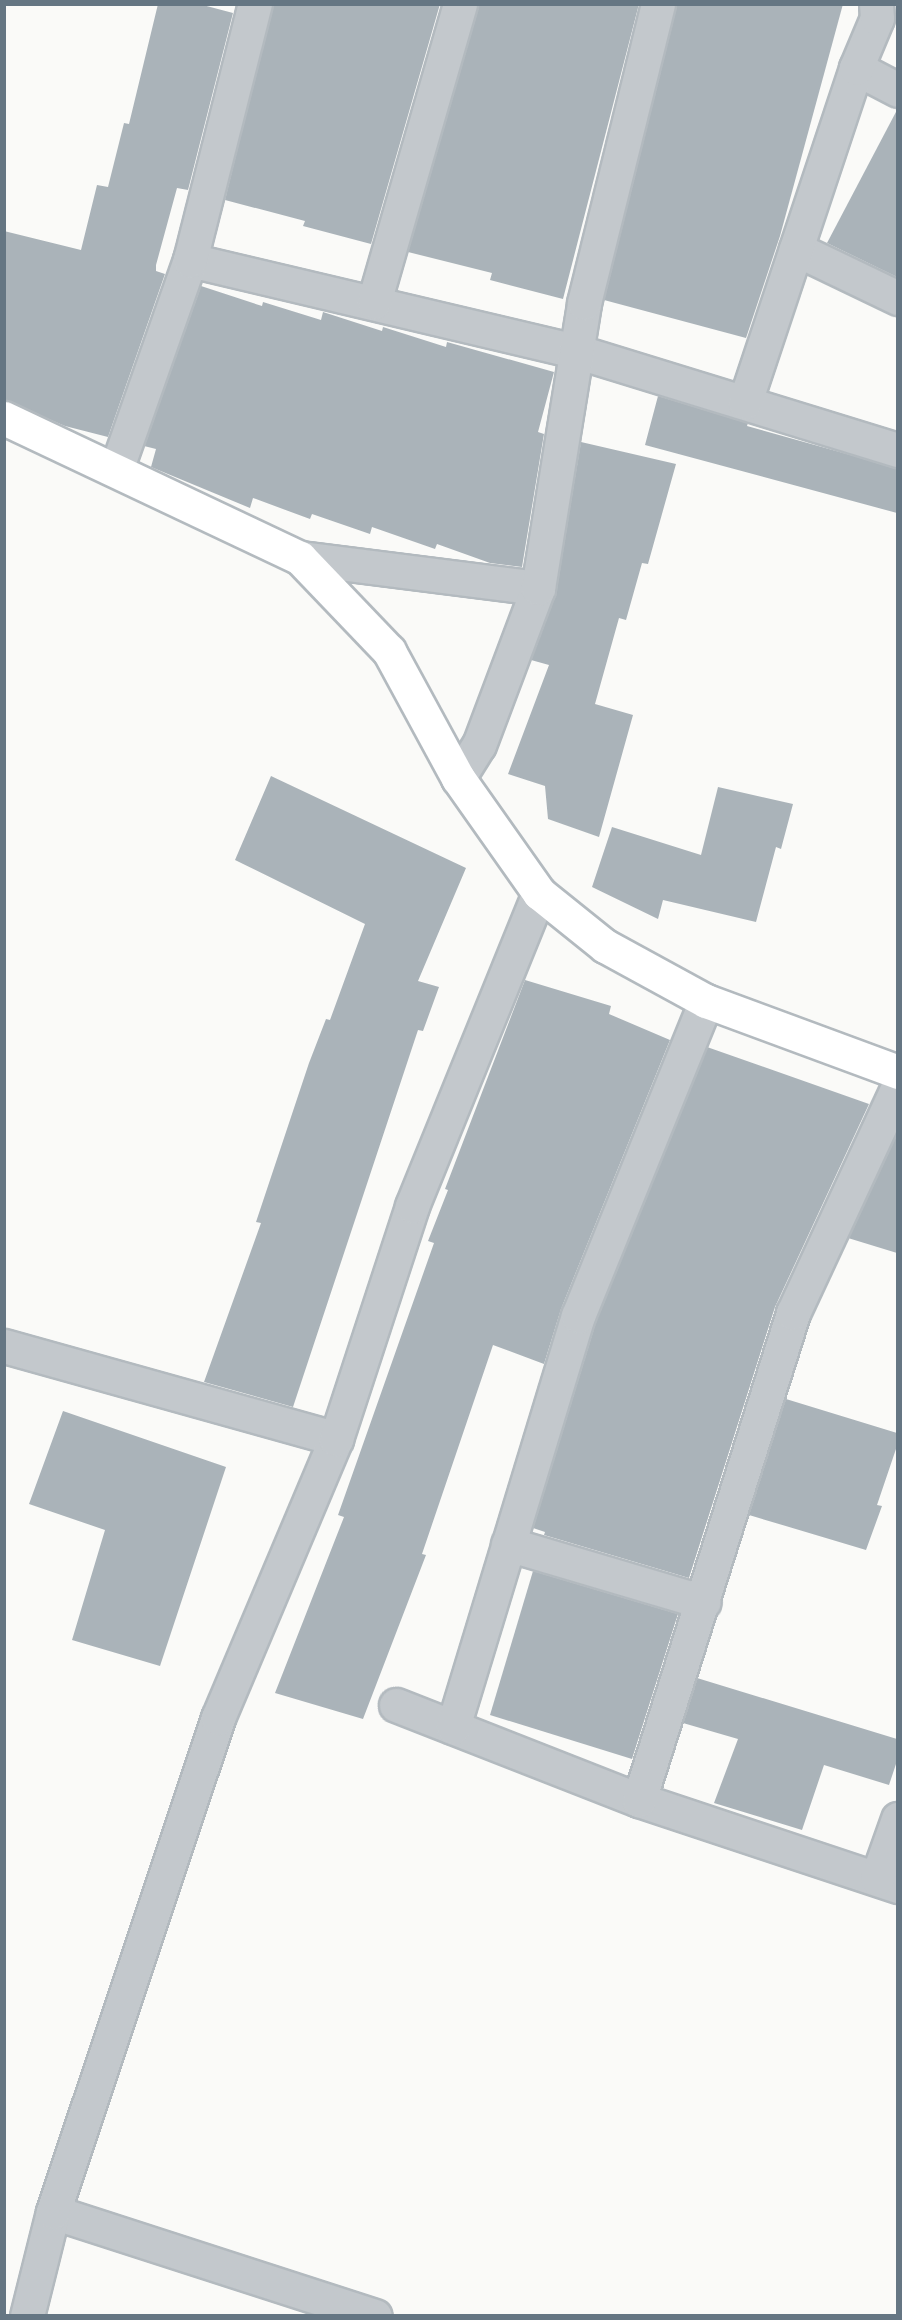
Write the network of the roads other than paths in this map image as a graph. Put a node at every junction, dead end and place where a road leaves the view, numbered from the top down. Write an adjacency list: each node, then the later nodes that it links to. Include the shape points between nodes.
1 (255, 4): 8 (street)
2 (460, 4): 10 (street)
3 (658, 4): 11 (street, via 584,303)
4 (876, 4): 5 (street, via 877,18)
5 (856, 68): 6 (street); 7 (street)
6 (897, 90)
7 (796, 249): 9 (street); 12 (street)
8 (190, 260): 10 (street); 15 (street)
9 (897, 298)
10 (374, 302): 11 (street)
11 (576, 351): 12 (street); 17 (street)
12 (745, 402): 14 (street)
13 (4, 418): 15 (street)
14 (897, 450)
15 (116, 470): 16 (street)
16 (300, 558): 17 (street); 18 (street, via 389,651)
17 (538, 588): 18 (street, via 479,745)
18 (459, 778): 19 (street)
19 (538, 893): 20 (street, via 605,946); 24 (street, via 412,1206)
20 (706, 1001): 21 (street); 25 (street, via 578,1316)
21 (897, 1072)
22 (897, 1087): 26 (street, via 793,1313)
23 (4, 1346): 24 (street)
24 (336, 1439): 32 (street, via 218,1718)
25 (508, 1544): 26 (street); 28 (street)
26 (704, 1602): 29 (street)
27 (396, 1705): 28 (street)
28 (453, 1727): 29 (street)
29 (639, 1800): 31 (street)
30 (897, 1819): 31 (street)
31 (887, 1882)
32 (53, 2212): 33 (street); 34 (street)
33 (27, 2316)
34 (375, 2316)

